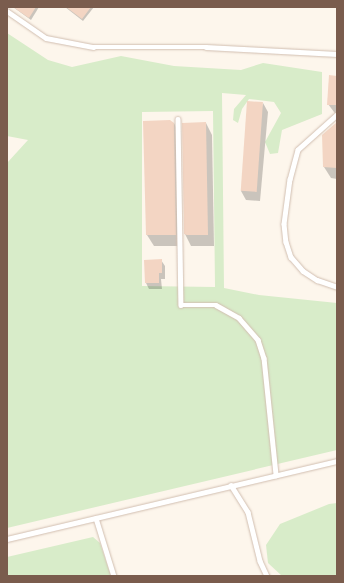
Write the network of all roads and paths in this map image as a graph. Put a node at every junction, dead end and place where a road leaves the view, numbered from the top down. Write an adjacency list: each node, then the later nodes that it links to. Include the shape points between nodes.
1 (7, 11): 2 (lane, via 46,38 93,47 206,47)
2 (337, 54)
3 (337, 115): 5 (lane, via 298,150 290,179 284,224 291,257 316,280)
4 (178, 120): 7 (lane, via 181,305 216,305 239,318 258,340 264,358)
5 (337, 287)
6 (337, 461): 7 (lane)
7 (276, 475): 8 (lane)
8 (231, 485): 9 (lane); 12 (lane, via 248,512 260,561)
9 (96, 518): 10 (lane); 11 (lane)
10 (7, 539)
11 (114, 576)
12 (267, 576)

